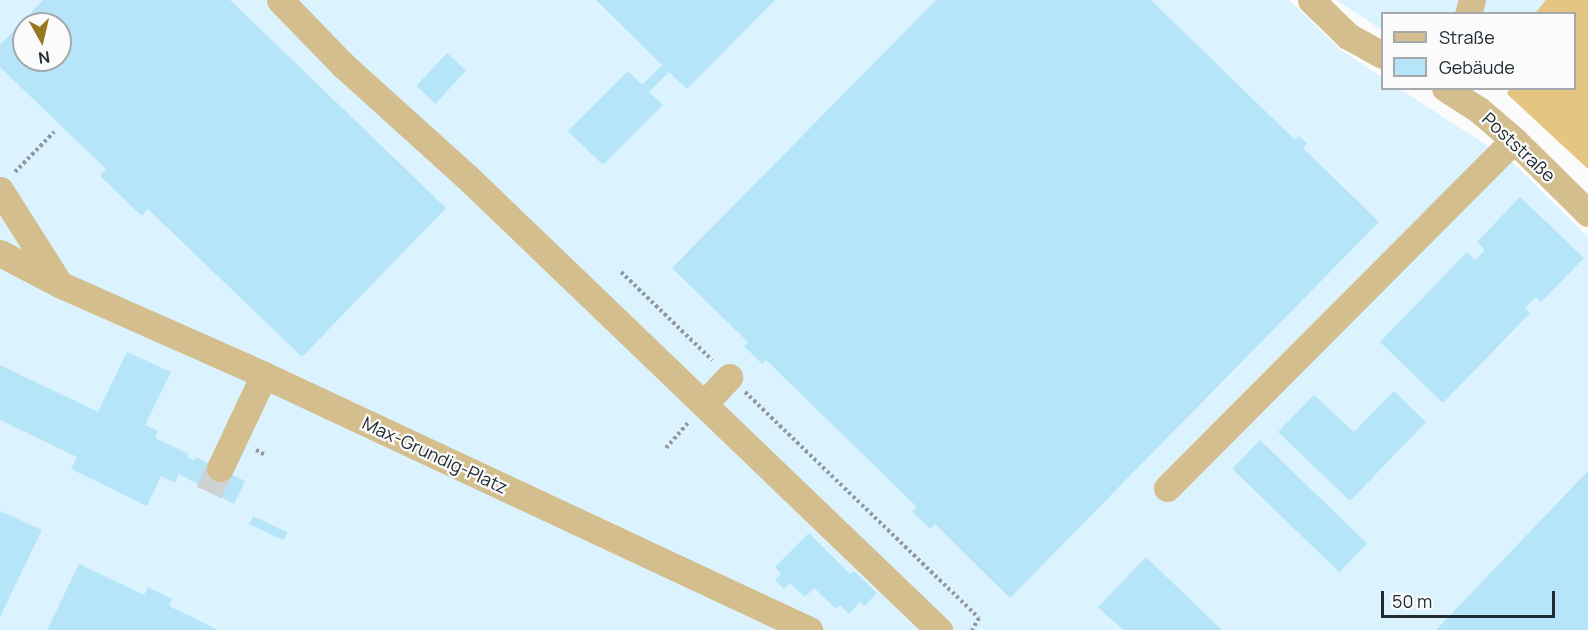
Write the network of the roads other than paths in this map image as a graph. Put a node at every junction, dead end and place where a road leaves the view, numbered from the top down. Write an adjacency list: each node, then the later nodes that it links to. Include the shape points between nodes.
1 (280, 0): 12 (street, via 343,65 466,176)
2 (1311, 0): 3 (street, via 1348,36)
3 (1381, 54)
4 (1447, 90): 5 (street, Poststraße)
5 (1514, 140): 7 (street, Poststraße); 14 (street)
6 (4, 185): 9 (street)
7 (1588, 213)
8 (0, 253): 9 (street, Max-Grundig-Platz)
9 (59, 284): 10 (street, Max-Grundig-Platz)
10 (264, 375): 13 (street); 16 (street, Max-Grundig-Platz)
11 (729, 376): 12 (street)
12 (704, 404): 15 (street)
13 (220, 468)
14 (1167, 488)
15 (926, 625)
16 (809, 630)

